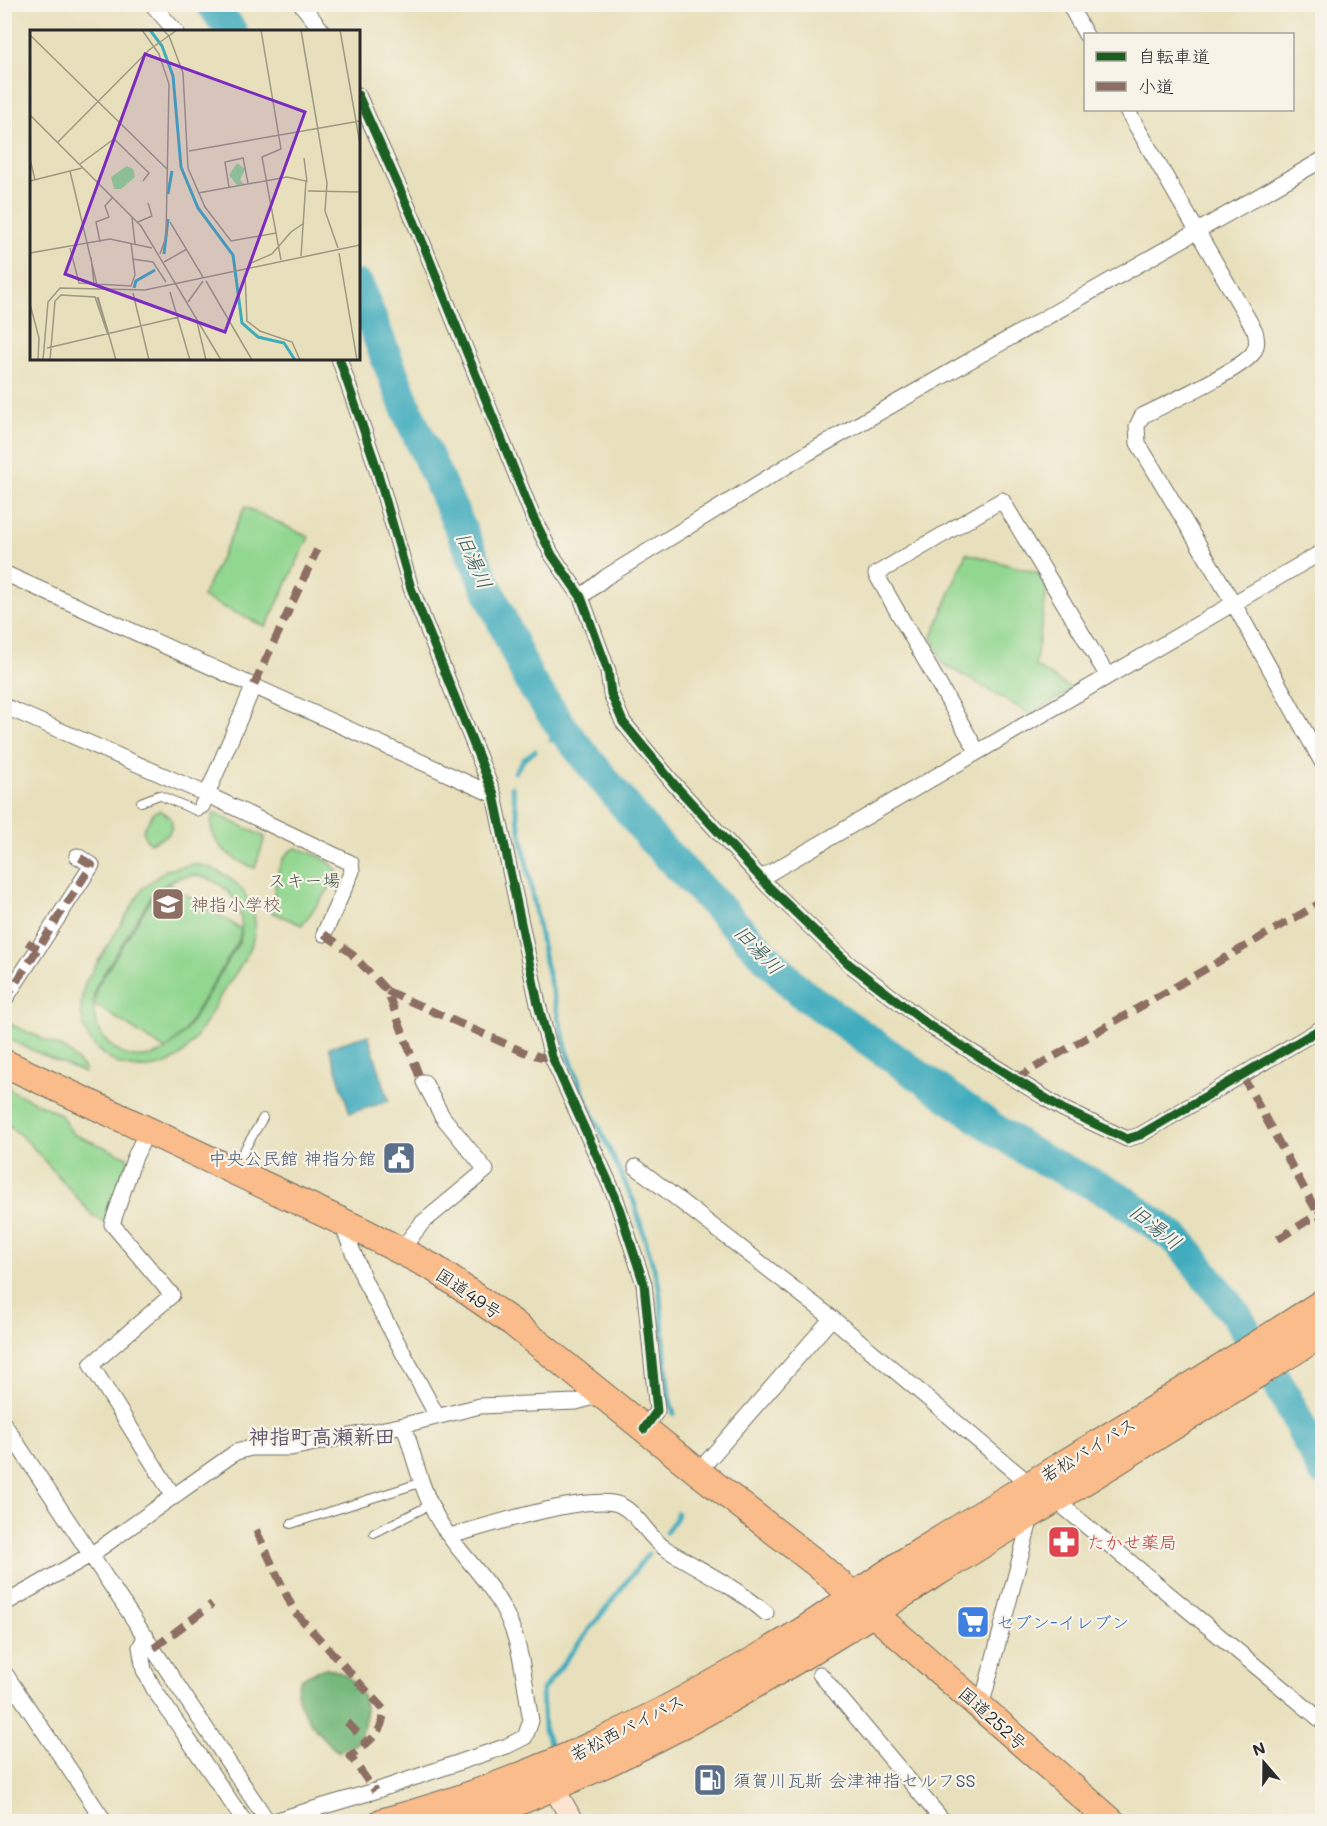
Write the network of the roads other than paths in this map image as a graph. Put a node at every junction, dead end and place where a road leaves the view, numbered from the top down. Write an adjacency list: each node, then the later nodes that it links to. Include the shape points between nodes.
1 (152, 4): 4 (street)
2 (301, 4): 5 (street)
3 (1069, 4): 6 (street)
4 (174, 30)
5 (321, 30)
6 (1085, 33)
7 (360, 100): 14 (street, via 414,221 532,517)
8 (1128, 111): 10 (street)
9 (1323, 160): 10 (street)
10 (1197, 231): 14 (street, via 808,453 606,577); 15 (street, via 1255,331 1258,344 1252,355 1235,367 1142,416 1137,426 1138,444)
11 (340, 360): 21 (street, via 411,588)
12 (1323, 552): 15 (street)
13 (4, 573): 17 (street)
14 (581, 597): 25 (street, via 623,722)
15 (1234, 604): 16 (street); 20 (street)
16 (1107, 675): 19 (street); 19 (street, via 1002,500 876,574)
17 (254, 685): 21 (street); 22 (street)
18 (4, 706): 22 (street)
19 (977, 751): 25 (street)
20 (1323, 762)
21 (494, 795): 44 (street, via 552,1057 615,1196 644,1284 657,1411)
22 (204, 800): 23 (lane, via 199,812 159,795); 26 (street, via 351,863 352,871)
23 (141, 802)
24 (77, 856): 27 (street, via 92,865 32,945)
25 (761, 878): 28 (street, via 849,964 930,1026 1063,1109 1127,1139 1140,1136)
26 (324, 934)
27 (4, 1001)
28 (1323, 1028)
29 (4, 1063): 32 (highway, 国道49号)
30 (424, 1082): 36 (street, via 442,1116 486,1170 422,1223)
31 (263, 1118): 34 (lane)
32 (147, 1131): 34 (highway, 国道49号); 48 (street, via 112,1224 172,1295 91,1365)
33 (636, 1167): 37 (street)
34 (232, 1171): 35 (highway, 国道49号)
35 (341, 1222): 36 (highway, 国道49号); 41 (street, via 365,1282)
36 (400, 1251): 40 (highway, 国道49号, via 434,1268 513,1323)
37 (832, 1318): 45 (street); 47 (street)
38 (1317, 1322): 39 (highway, 若松バイパス)
39 (1209, 1391): 47 (highway, 若松バイパス); 50 (highway, 若松バイパス)
40 (602, 1395): 41 (street, via 576,1402 480,1406); 44 (highway, 国道49号)
41 (437, 1416): 43 (street)
42 (4, 1424): 54 (street)
43 (404, 1425): 46 (street); 48 (street, via 291,1448 236,1452)
44 (644, 1429): 45 (highway, 国道49号)
45 (698, 1472): 55 (highway, 国道49号)
46 (423, 1482): 49 (street); 51 (lane)
47 (1030, 1484): 55 (highway, 若松バイパス)
48 (174, 1497): 54 (street)
49 (430, 1505): 52 (lane); 53 (street)
50 (1043, 1506): 58 (highway, 若松バイパス); 62 (street); 63 (street)
51 (291, 1524)
52 (374, 1533)
53 (450, 1536): 57 (street, via 571,1505 616,1504 658,1544 746,1595); 68 (street, via 478,1569 509,1620 519,1648 531,1721 528,1733 520,1741 463,1762)
54 (92, 1554): 56 (street); 59 (street)
55 (854, 1595): 58 (highway, 国道49号); 69 (highway, 若松西バイパス, via 790,1639 629,1728 550,1765 437,1806)
56 (4, 1604)
57 (766, 1613)
58 (876, 1614): 62 (highway, 国道252号); 64 (highway, 若松西バイパス, via 651,1741)
59 (146, 1636): 67 (street, via 140,1647 149,1681); 68 (street)
60 (4, 1672): 66 (street)
61 (820, 1674): 72 (street)
62 (981, 1707): 65 (highway, 国道252号)
63 (1323, 1721)
64 (553, 1786): 70 (highway, 若松西バイパス); 71 (street)
65 (1100, 1816)
66 (105, 1821)
67 (244, 1821)
68 (269, 1821)
69 (382, 1821)
70 (463, 1821)
71 (573, 1821)
72 (944, 1821)

